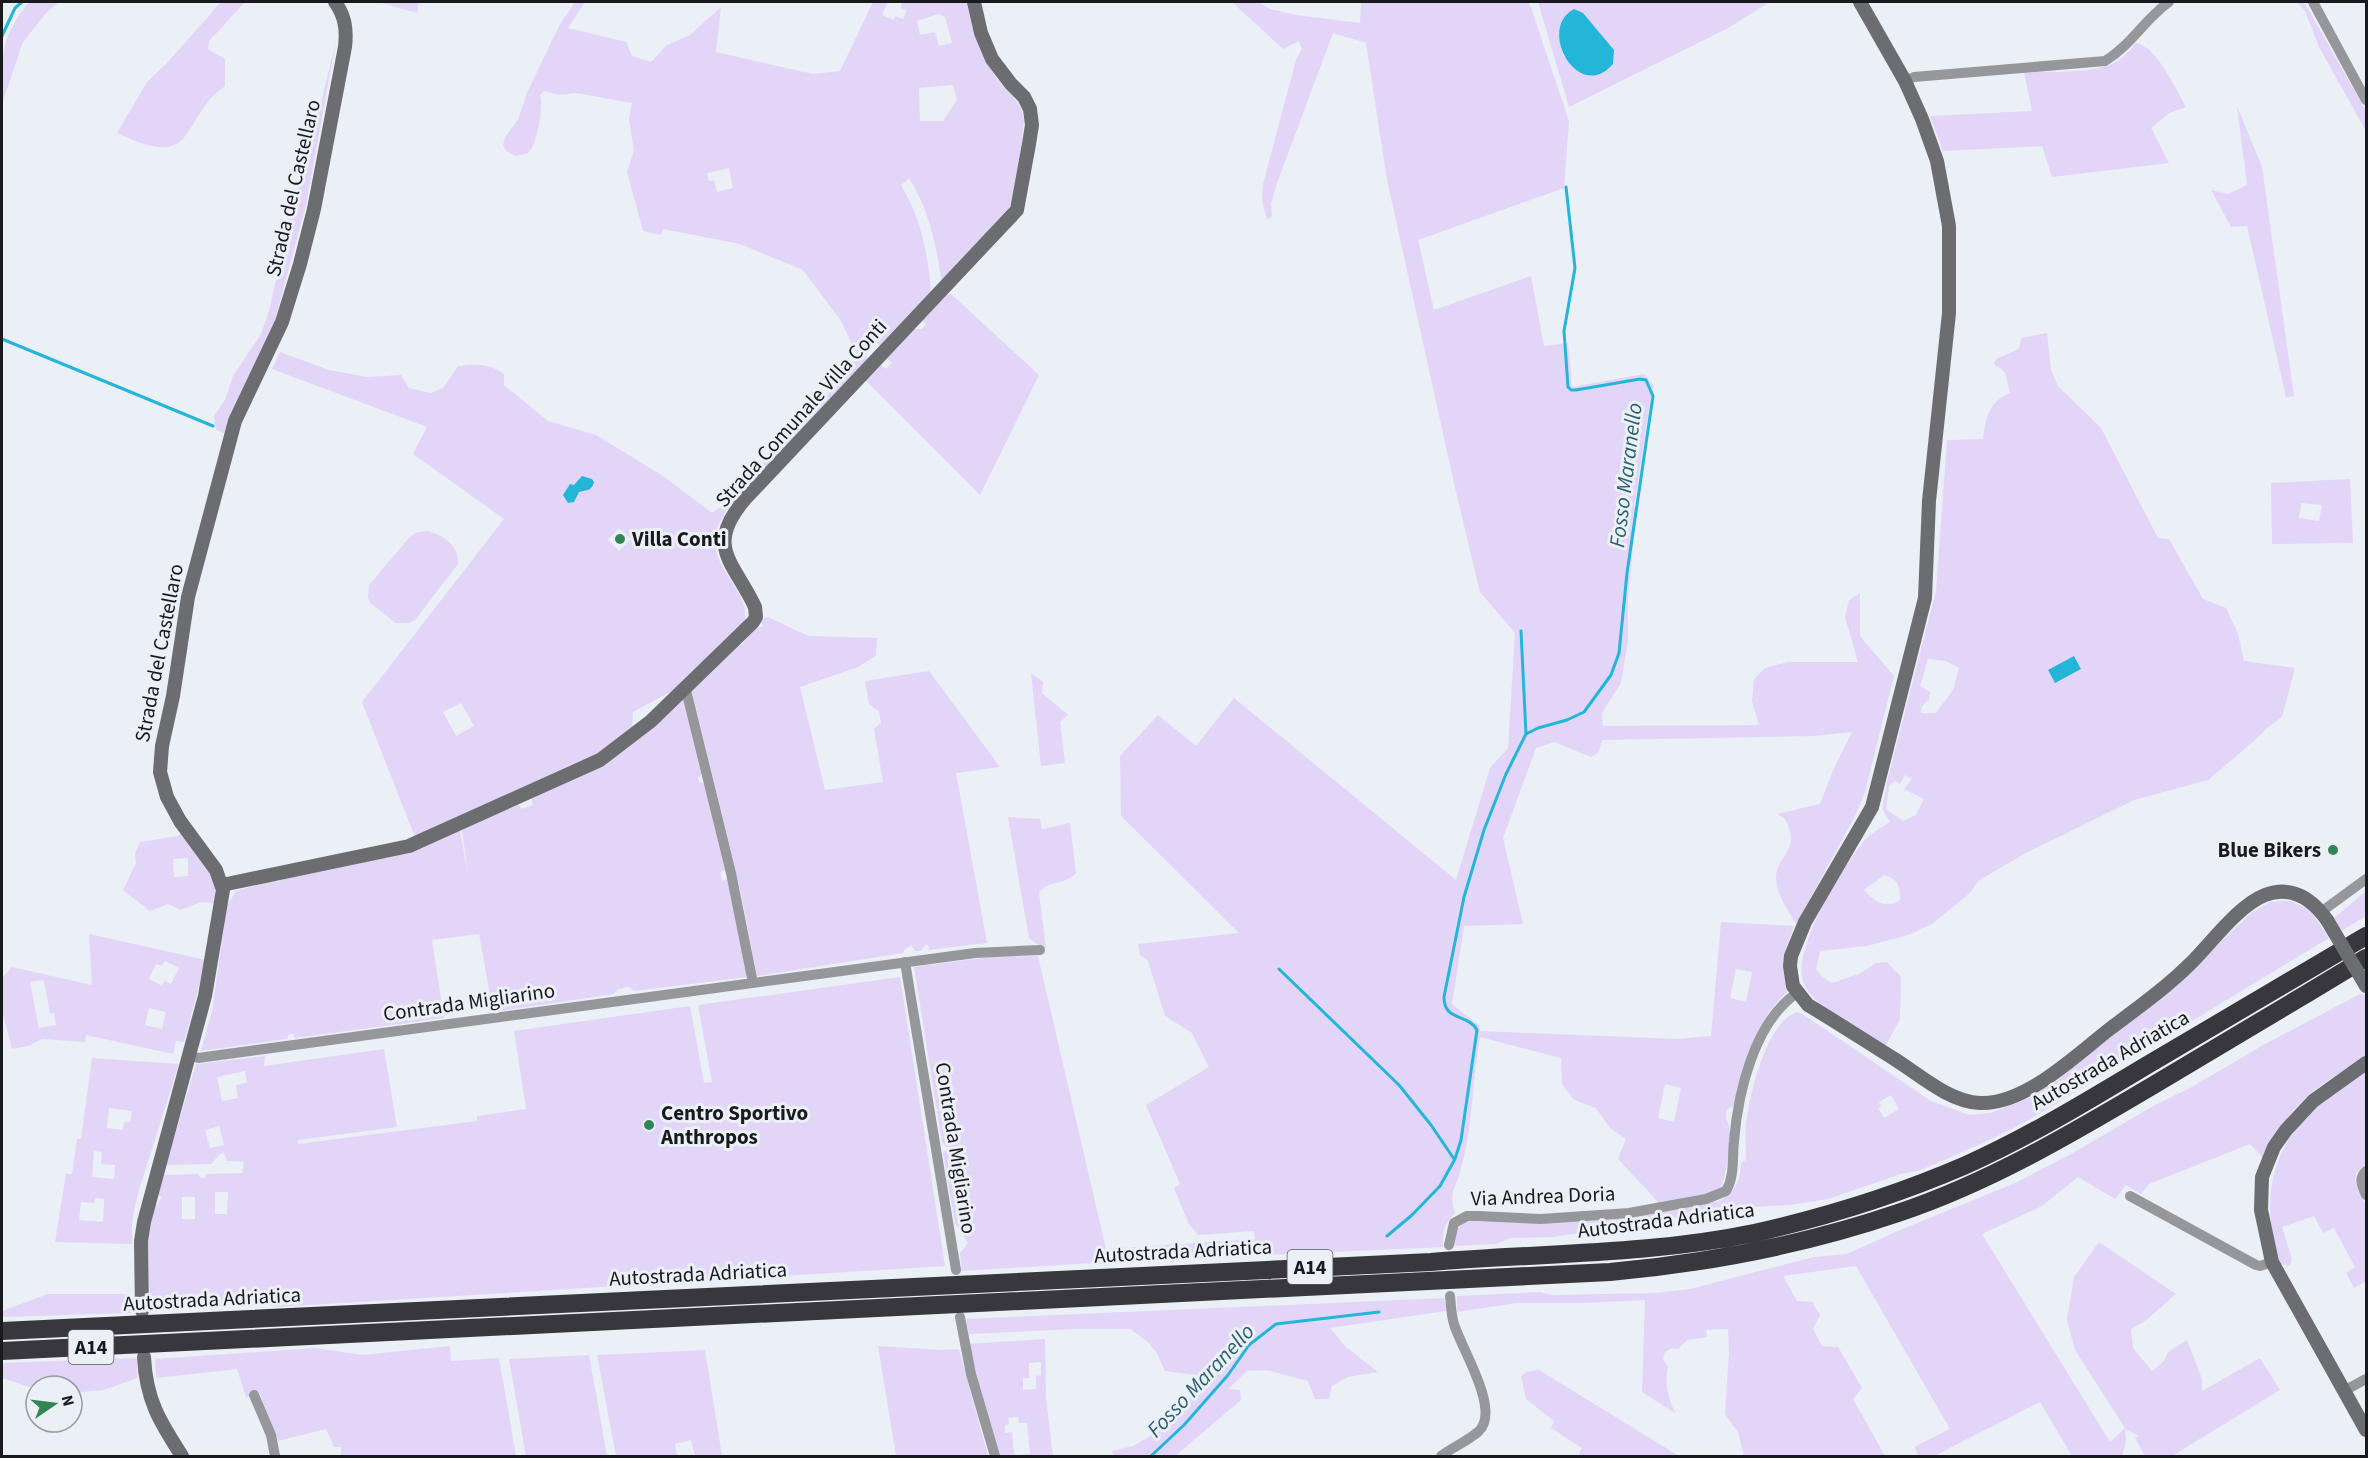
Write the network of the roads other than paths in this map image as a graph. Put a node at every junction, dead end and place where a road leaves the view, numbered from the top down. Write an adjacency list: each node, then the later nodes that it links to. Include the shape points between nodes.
1 (334, 2): 10 (street, Strada del Castellaro, via 344,17 345,47 314,209 282,322 235,422 188,597 160,760 163,786 173,809 216,870)
2 (974, 2): 8 (street, Strada Comunale Villa Conti, via 992,59 1030,109 1032,125 1017,210 736,510 726,527 724,543 729,561 755,607 756,617)
3 (1860, 2): 6 (street)
4 (2169, 2): 6 (street, via 2152,13 2127,45 2105,61 1914,77)
5 (2313, 2): 7 (street)
6 (1905, 81): 18 (street, via 1937,161 1950,252 1949,313 1929,501 1925,598 1872,807 1805,922 1791,956 1791,975)
7 (2367, 100)
8 (685, 686): 10 (street, Strada Comunale Villa Conti, via 651,721 600,760 417,843); 16 (street)
9 (2367, 879): 11 (street)
10 (222, 885): 19 (street, via 213,952)
11 (2324, 916): 17 (street, bridge); 18 (street, via 2308,898 2293,893 2277,892 2260,898 2176,978 2048,1077 2013,1097 1984,1104 1961,1100 1932,1083 1808,1005)
12 (2367, 936): 30 (highway, Autostrada Adriatica / A14, via 2059,1118 1965,1165 1844,1209 1711,1241 1608,1252 1422,1263)
13 (1040, 950): 15 (street, Contrada Migliarino)
14 (2367, 958): 31 (highway, Autostrada Adriatica / A14, via 2072,1134 2019,1161 1899,1213 1809,1240 1714,1260 1558,1274)
15 (905, 962): 16 (street, Contrada Migliarino); 26 (street, Contrada Migliarino)
16 (753, 982): 19 (street, Contrada Migliarino, via 198,1058)
17 (2367, 986)
18 (1797, 993): 24 (street, Via Andrea Doria, via 1768,1025 1751,1058 1737,1116 1732,1175 1726,1191 1629,1214 1541,1219 1467,1216 1454,1223)
19 (190, 1056): 28 (street, via 144,1222)
20 (2367, 1063): 25 (street, via 2305,1108 2274,1147 2262,1178 2261,1210)
21 (2367, 1171): 22 (street, via 2361,1177)
22 (2367, 1195)
23 (2130, 1196): 25 (street, via 2256,1265)
24 (1449, 1245)
25 (2272, 1262): 34 (street)
26 (956, 1270)
27 (1450, 1296): 40 (street, via 1454,1323 1487,1412 1479,1431)
28 (142, 1311)
29 (960, 1317): 39 (street, via 963,1343)
30 (2, 1331)
31 (2, 1351)
32 (144, 1357): 37 (street, via 146,1386 154,1411)
33 (2367, 1379): 34 (street)
34 (2344, 1391): 36 (street)
35 (254, 1395): 38 (street)
36 (2367, 1430)
37 (182, 1456)
38 (275, 1456)
39 (995, 1456)
40 (1441, 1456)

